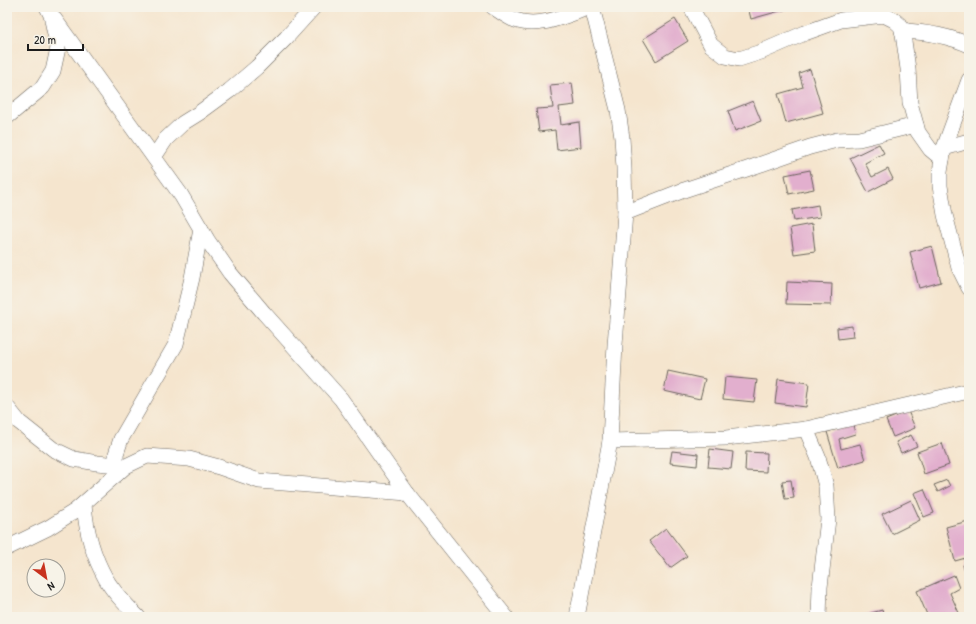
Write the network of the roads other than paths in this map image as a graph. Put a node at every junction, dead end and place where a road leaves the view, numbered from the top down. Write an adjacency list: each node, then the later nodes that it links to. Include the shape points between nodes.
1 (314, 7): 13 (street, via 257,67 229,91 183,123 166,139)
2 (493, 7): 3 (street, via 513,19 536,24)
3 (591, 7): 14 (street, via 618,110 622,138)
4 (691, 7): 6 (street, via 711,44 725,56 739,59 841,20 884,15 898,23)
5 (49, 10): 9 (street, via 58,48 53,71 44,87); 13 (street)
6 (902, 31): 7 (street, via 933,33); 10 (street, via 910,103)
7 (969, 45)
8 (969, 80): 12 (street)
9 (7, 117)
10 (916, 125): 12 (street, via 930,148); 14 (street, via 859,139 837,140 810,147)
11 (969, 141): 12 (street)
12 (943, 154): 16 (street, via 940,186 945,215 959,268)
13 (154, 157): 15 (street)
14 (625, 213): 20 (street)
15 (201, 229): 21 (street, via 176,344 121,439 116,454); 22 (street, via 230,273 341,399)
16 (969, 288)
17 (969, 392): 19 (street)
18 (7, 407): 21 (street, via 19,422 53,449 74,459)
19 (806, 429): 20 (street, via 726,438); 28 (street, via 818,457 826,486 828,519)
20 (610, 441): 25 (street)
21 (117, 469): 22 (street, via 147,456 189,459 259,480); 23 (street)
22 (407, 493): 27 (street)
23 (84, 504): 24 (street, via 48,528); 26 (street, via 90,543 106,579)
24 (7, 548)
25 (577, 615)
26 (138, 617)
27 (506, 617)
28 (819, 617)

